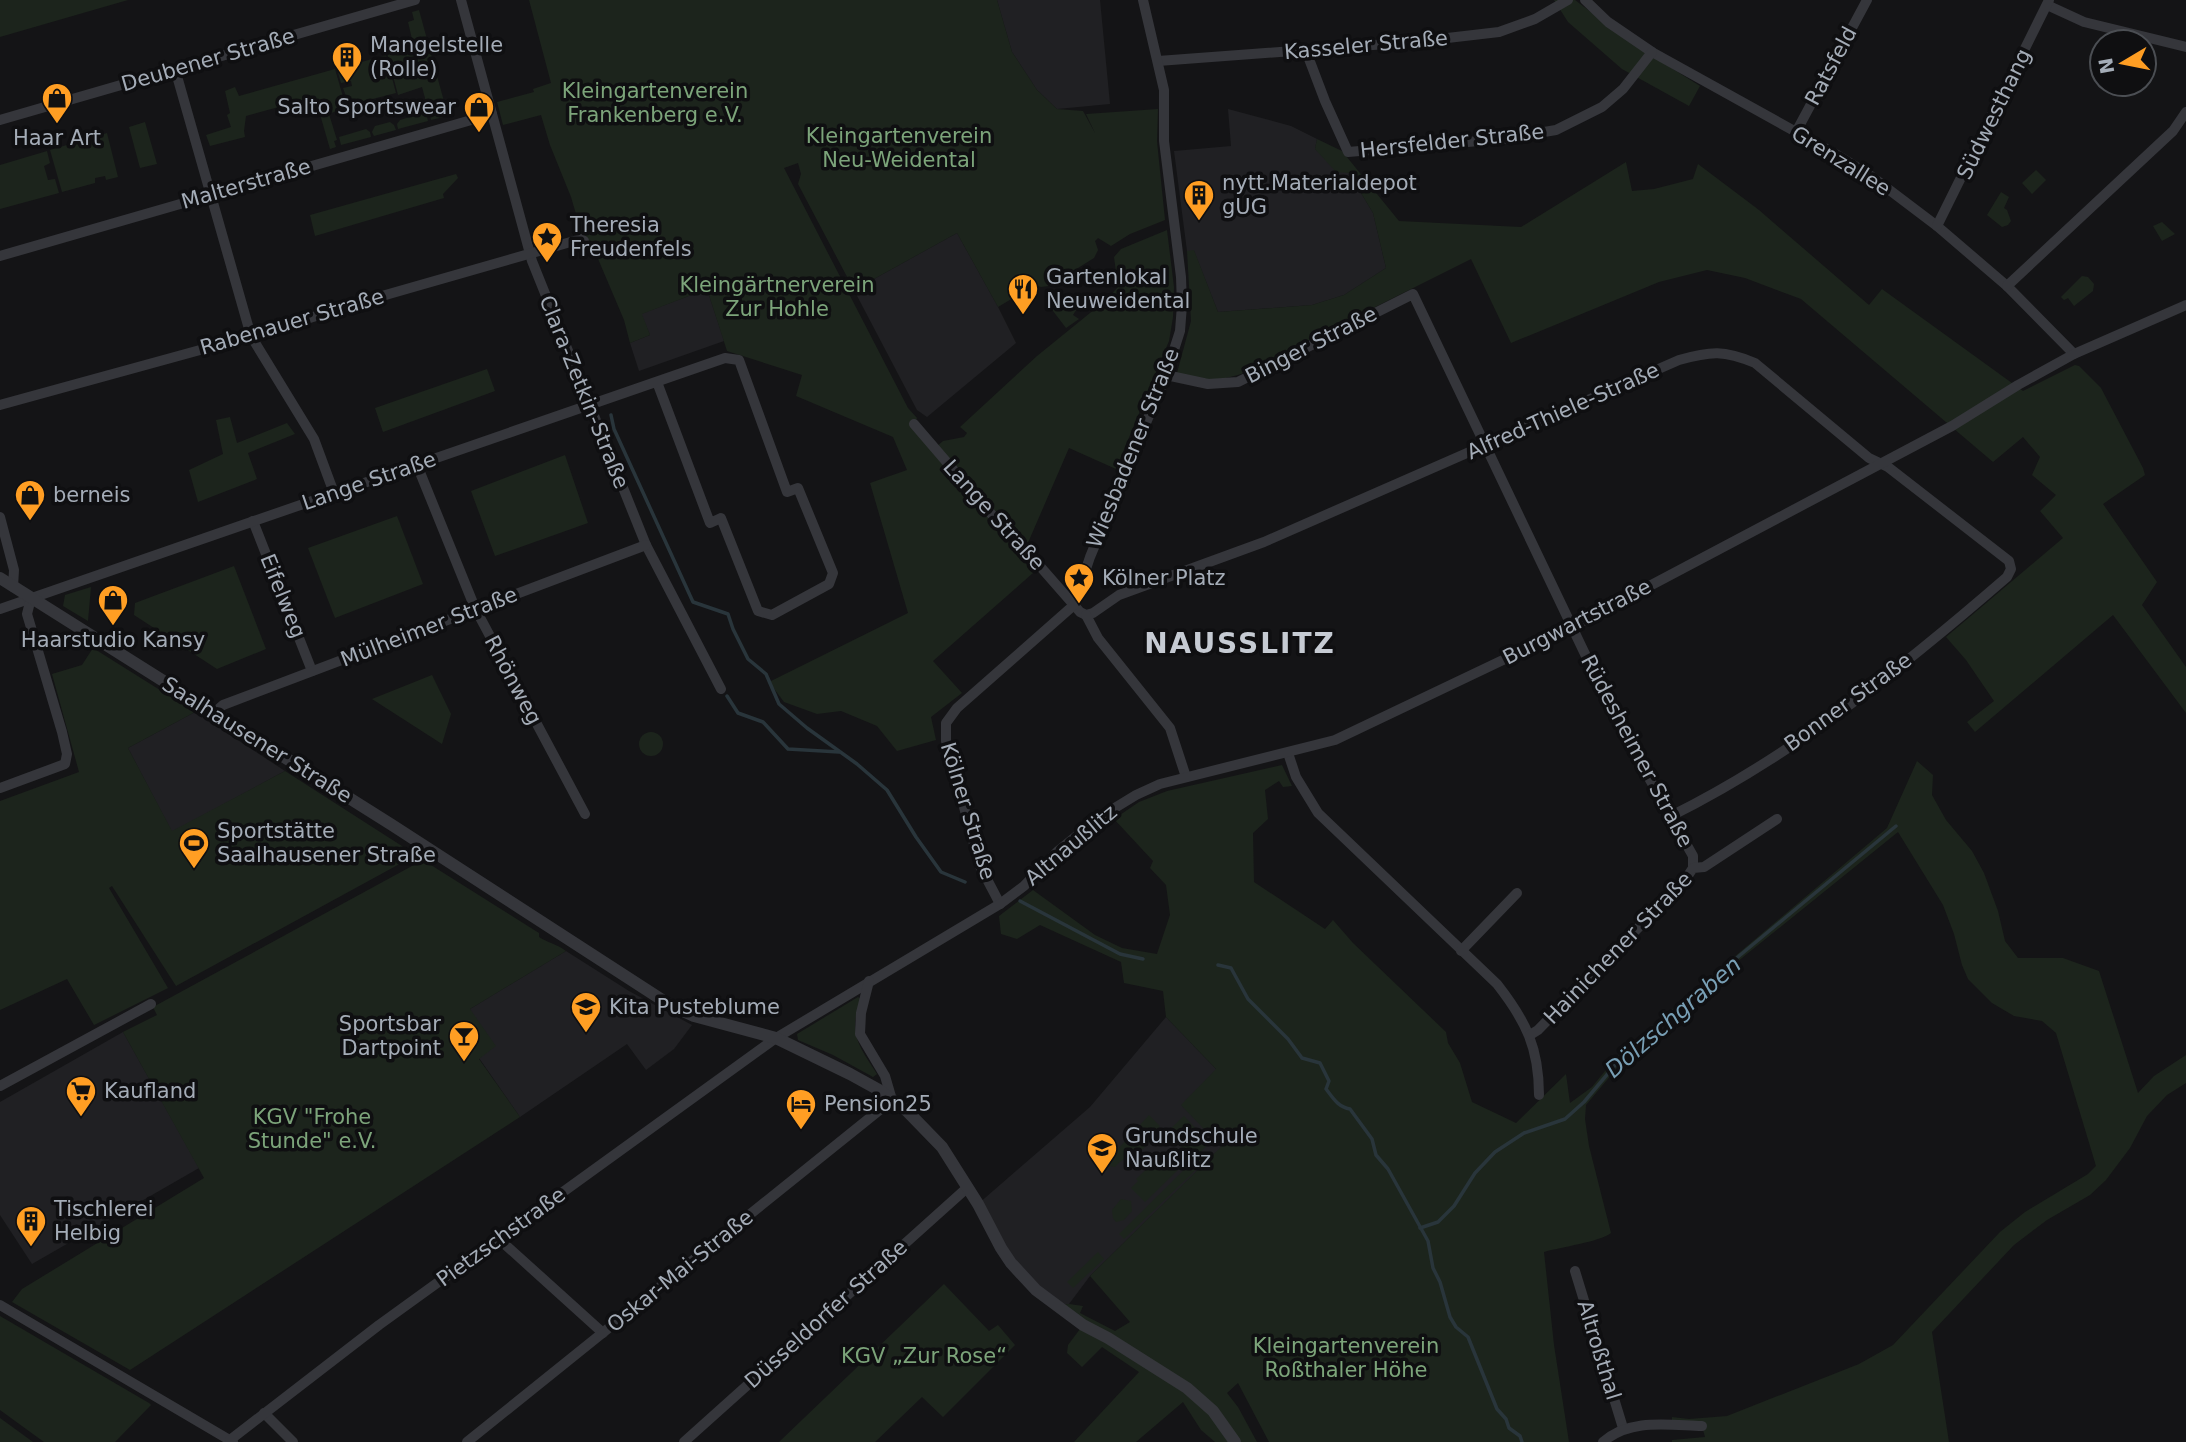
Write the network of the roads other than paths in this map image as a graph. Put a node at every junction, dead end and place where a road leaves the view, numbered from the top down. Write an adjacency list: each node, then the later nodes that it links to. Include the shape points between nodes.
1 (415, 0): 12 (street, Deubener Straße)
2 (461, 0): 14 (street, Clara-Zetkin-Straße)
3 (1143, 0): 11 (street, Wiesbadener Straße)
4 (1567, 0): 9 (street, Kasseler Straße, via 1535,19 1499,32)
5 (1585, 0): 10 (street, Grenzallee)
6 (1867, 0): 16 (street, Ratsfeld)
7 (2048, 2): 8 (street, via 2084,22); 18 (street, Südwesthang)
8 (2186, 47)
9 (1306, 51): 10 (street, Hersfelder Straße, via 1348,152 1556,130 1602,107); 11 (street, Kasseler Straße)
10 (1652, 52): 16 (street, Grenzallee)
11 (1158, 61): 27 (street, Wiesbadener Straße, via 1182,305 1180,331)
12 (175, 69): 15 (street, Deubener Straße); 17 (street)
13 (2186, 112): 22 (street, via 2173,131)
14 (492, 114): 17 (street, Malterstraße); 20 (street, Clara-Zetkin-Straße)
15 (0, 120)
16 (1796, 132): 18 (street, Grenzallee, via 1871,176)
17 (211, 194): 21 (street, Malterstraße); 25 (street)
18 (1937, 226): 22 (street, Grenzallee)
19 (584, 241): 20 (street, Rabenauer Straße)
20 (530, 254): 25 (street, Rabenauer Straße); 30 (street, Clara-Zetkin-Straße)
21 (0, 256)
22 (2007, 286): 26 (street, Grenzallee)
23 (1413, 294): 27 (street, Binger Straße, via 1238,382 1208,384); 32 (street, Rüdesheimer Straße)
24 (2186, 304): 26 (street, Burgwartstraße)
25 (251, 336): 29 (street, Rabenauer Straße); 35 (street, via 314,439)
26 (2074, 354): 33 (street, Burgwartstraße)
27 (1166, 375): 43 (street, Wiesbadener Straße)
28 (657, 382): 28 (street, Lange Straße, via 710,523 721,518 758,611 772,615 829,584 833,573 798,488 787,492 739,360 725,358); 30 (street, Lange Straße)
29 (0, 405)
30 (589, 405): 34 (street, Lange Straße); 38 (street, Clara-Zetkin-Straße)
31 (914, 424): 43 (street, Lange Straße)
32 (1485, 445): 33 (street, Alfred-Thiele-Straße, via 1679,360 1703,353 1733,354 1755,363); 46 (street, Alfred-Thiele-Straße, via 1264,542 1119,595); 47 (street, Rüdesheimer Straße)
33 (1879, 464): 39 (street, Alfred-Thiele-Straße, via 2009,561); 47 (street, Burgwartstraße)
34 (417, 465): 35 (street, Lange Straße); 44 (street, Rhönweg)
35 (334, 493): 37 (street, Lange Straße)
36 (0, 517): 41 (street, via 14,570)
37 (253, 521): 42 (street, Lange Straße); 48 (street, Eifelweg)
38 (646, 545): 44 (street, Mülheimer Straße); 49 (street, Clara-Zetkin-Straße)
39 (2011, 569): 55 (street, Bonner Straße, via 2007,578 1853,702)
40 (0, 578): 41 (street, Saalhausener Straße)
41 (13, 587): 42 (street, Saalhausener Straße)
42 (31, 598): 45 (street, Lange Straße); 50 (street, Saalhausener Straße); 53 (street, via 27,614 67,754 65,764)
43 (1074, 605): 46 (street); 59 (street, Kölner Straße, via 957,708 946,723 946,741 980,866)
44 (475, 608): 48 (street, Mülheimer Straße); 54 (street, Rhönweg)
45 (0, 609)
46 (1086, 615): 52 (street, via 1098,638 1170,729)
47 (1572, 627): 51 (street, Burgwartstraße, via 1335,740); 55 (street, Rüdesheimer Straße, via 1618,723)
48 (312, 671): 50 (street, Mülheimer Straße, via 223,705)
49 (721, 690)
50 (214, 713): 64 (street, Saalhausener Straße, via 670,1005)
51 (1288, 753): 52 (street, Burgwartstraße); 60 (street, via 1296,777 1318,813)
52 (1186, 777): 59 (street, Altnaußlitz, via 1136,795 1100,817)
53 (0, 788)
54 (585, 814)
55 (1671, 816): 57 (street, Rüdesheimer Straße, via 1693,856)
56 (1777, 819): 57 (street, Hainichener Straße, via 1703,867)
57 (1693, 868): 63 (street, Hainichener Straße)
58 (1517, 893): 60 (street)
59 (1000, 904): 61 (street, Altnaußlitz)
60 (1461, 951): 63 (street, via 1497,984)
61 (869, 981): 64 (street, Altnaußlitz); 67 (street, via 860,1034)
62 (151, 1004): 65 (street)
63 (1530, 1035): 66 (street, via 1539,1070)
64 (776, 1038): 67 (street, Saalhausener Straße); 69 (street, Pietzschstraße)
65 (0, 1086)
66 (1539, 1096)
67 (892, 1100): 68 (street, Saalhausener Straße, via 942,1147); 72 (street, Oskar-Mai-Straße)
68 (968, 1187): 79 (street, Düsseldorfer Straße); 80 (street, Saalhausener Straße, via 1001,1248 1035,1290 1187,1388 1213,1411)
69 (499, 1239): 72 (street); 73 (street, Pietzschstraße)
70 (1575, 1272): 75 (street, Altroßthal)
71 (0, 1305): 76 (street)
72 (603, 1333): 78 (street, Oskar-Mai-Straße)
73 (264, 1413): 76 (street, Pietzschstraße); 77 (street)
74 (1702, 1426): 75 (street, Altroßthal)
75 (1623, 1428): 81 (street, Altroßthal)
76 (231, 1441)
77 (293, 1442)
78 (467, 1442)
79 (684, 1442)
80 (1235, 1442)
81 (1603, 1442)

